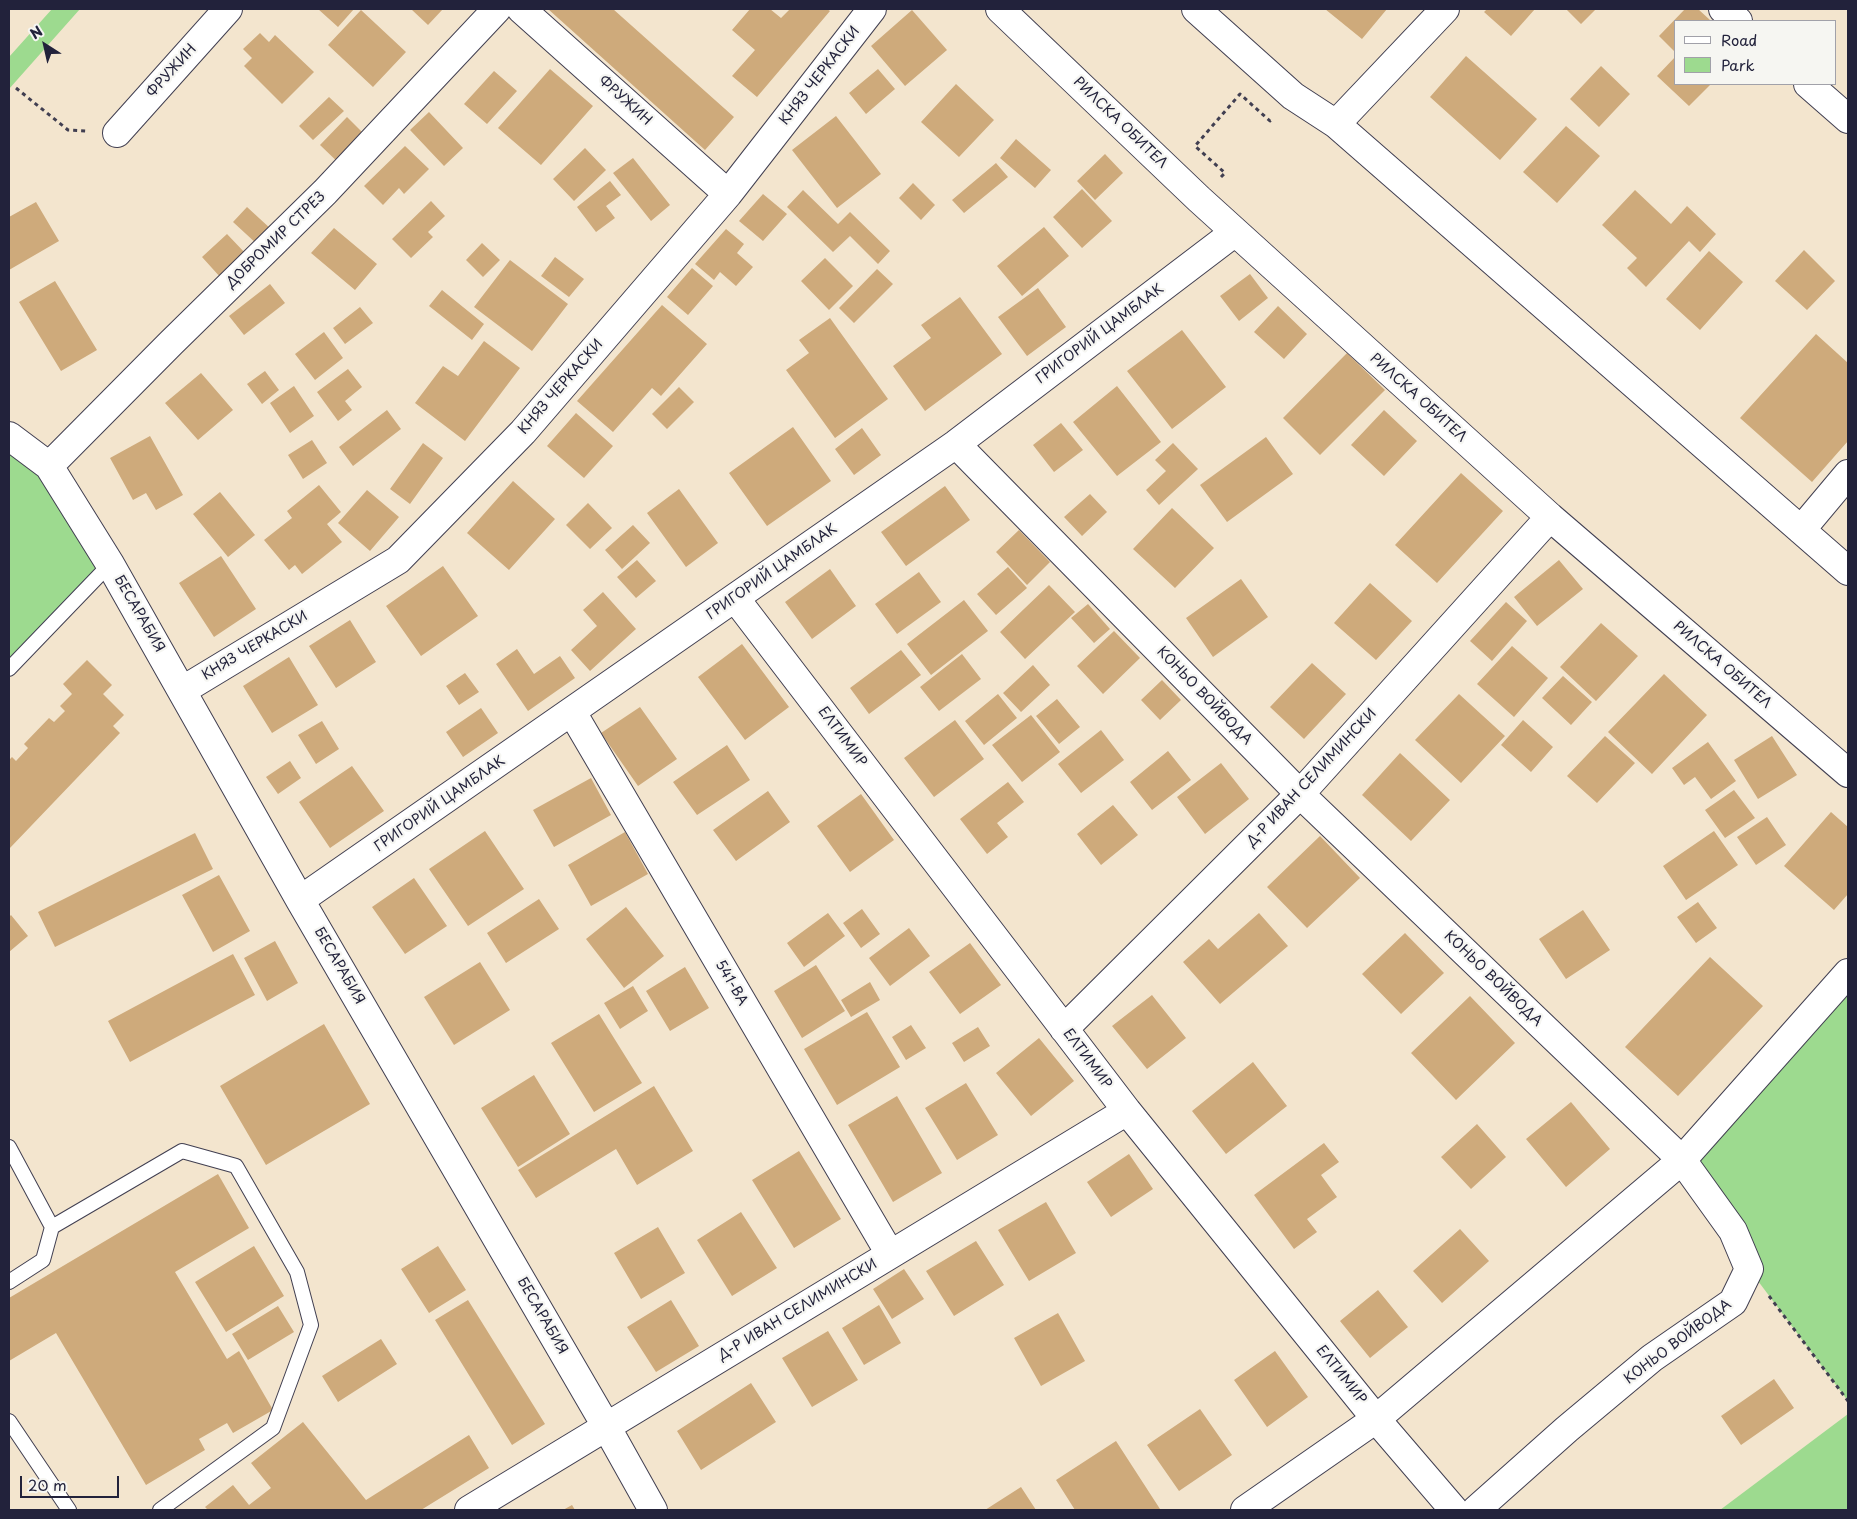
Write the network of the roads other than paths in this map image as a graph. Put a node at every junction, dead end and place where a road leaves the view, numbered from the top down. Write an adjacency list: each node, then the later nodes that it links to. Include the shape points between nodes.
1 (228, 9): 13 (street, ФРУЖИН)
2 (497, 9): 18 (street, ДОБРОМИР СТРЕЗ, via 325,192)
3 (521, 9): 14 (street, ФРУЖИН)
4 (872, 9): 14 (street, КНЯЗ ЧЕРКАСКИ)
5 (1000, 9): 15 (street, РИЛСКА ОБИТЕЛ)
6 (1196, 9): 12 (street, via 1294,96)
7 (1445, 9): 12 (street)
8 (1723, 9): 9 (street)
9 (1737, 20)
10 (1809, 85): 11 (street)
11 (1848, 119)
12 (1336, 124): 21 (street)
13 (117, 134)
14 (728, 194): 26 (street, КНЯЗ ЧЕРКАСКИ, via 523,432 398,560)
15 (1235, 232): 17 (street, ГРИГОРИЙ ЦАМБЛАК); 20 (street, РИЛСКА ОБИТЕЛ)
16 (9, 436): 18 (street, БЕСАРАБИЯ)
17 (956, 444): 24 (street, ГРИГОРИЙ ЦАМБЛАК); 29 (street, КОНЬО ВОЙВОДА)
18 (49, 466): 22 (street, БЕСАРАБИЯ)
19 (1848, 474): 21 (street)
20 (1550, 517): 28 (street, РИЛСКА ОБИТЕЛ); 29 (street, Д-Р ИВАН СЕЛИМИНСКИ)
21 (1801, 530): 23 (street)
22 (110, 564): 25 (lane); 26 (street, БЕСАРАБИЯ)
23 (1848, 570)
24 (735, 598): 27 (street, ГРИГОРИЙ ЦАМБЛАК); 32 (street, ЕЛТИМИР)
25 (9, 669)
26 (183, 690): 30 (street, БЕСАРАБИЯ)
27 (572, 712): 30 (street, ГРИГОРИЙ ЦАМБЛАК); 37 (street, 541-ВА)
28 (1848, 773)
29 (1300, 794): 32 (street, Д-Р ИВАН СЕЛИМИНСКИ); 35 (street, КОНЬО ВОЙВОДА)
30 (300, 900): 41 (street, БЕСАРАБИЯ)
31 (1848, 973): 35 (street)
32 (1064, 1029): 33 (street, ЕЛТИМИР)
33 (1127, 1111): 37 (street, Д-Р ИВАН СЕЛИМИНСКИ); 39 (street, ЕЛТИМИР)
34 (9, 1147): 36 (lane)
35 (1682, 1160): 39 (street); 48 (street, КОНЬО ВОЙВОДА, via 1733,1231 1749,1269 1733,1302 1652,1358)
36 (52, 1227): 38 (lane, via 43,1260); 43 (lane, via 182,1151 236,1166 297,1272 311,1325 273,1428)
37 (890, 1254): 41 (street, Д-Р ИВАН СЕЛИМИНСКИ)
38 (9, 1282)
39 (1376, 1419): 46 (street); 47 (street, ЕЛТИМИР)
40 (9, 1421): 42 (lane)
41 (606, 1426): 44 (street, Д-Р ИВАН СЕЛИМИНСКИ); 45 (street, БЕСАРАБИЯ)
42 (70, 1510)
43 (160, 1510)
44 (469, 1510)
45 (652, 1510)
46 (1245, 1510)
47 (1454, 1510)
48 (1476, 1510)

